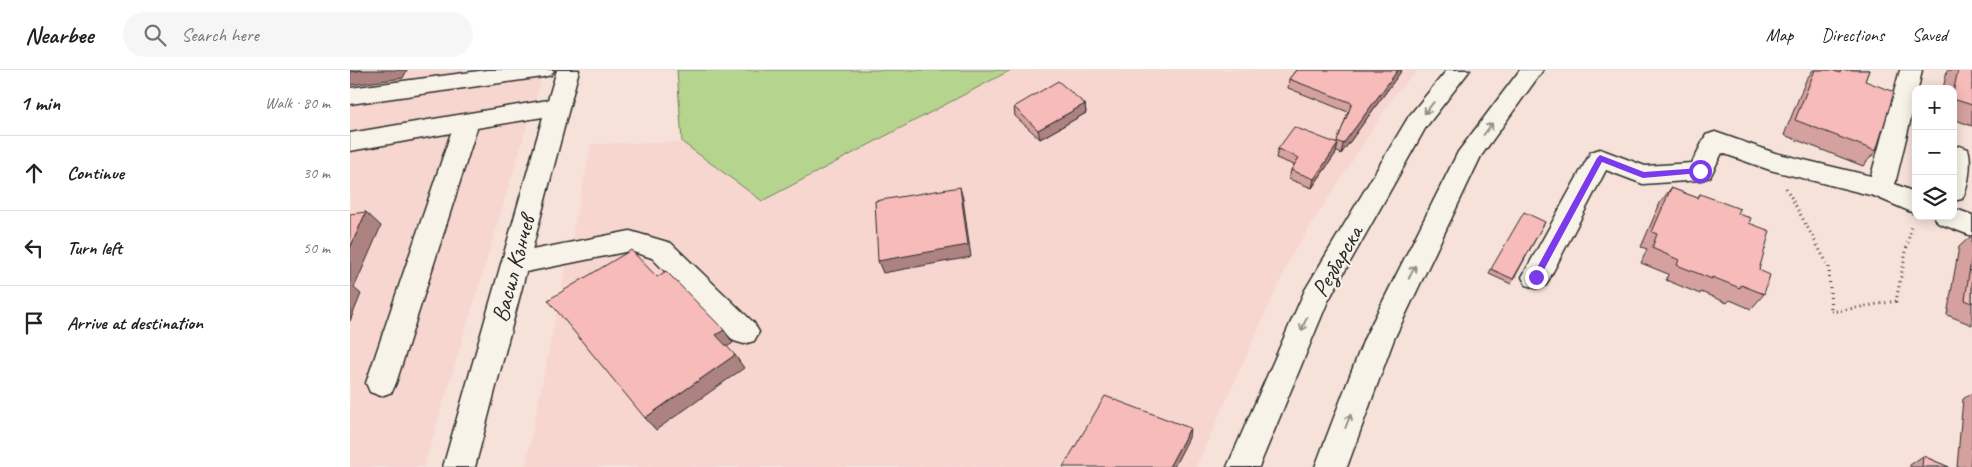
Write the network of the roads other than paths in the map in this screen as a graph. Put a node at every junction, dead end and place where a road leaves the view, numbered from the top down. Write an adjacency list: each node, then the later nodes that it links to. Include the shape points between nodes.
1 (543, 70): 6 (street)
2 (568, 70): 7 (street, Васил Кънчев)
3 (1460, 70): 19 (street, Резбарска, one-way to 19, via 1417,122 1315,298)
4 (1532, 70): 20 (street, one-way to 4, via 1379,339 1470,152)
5 (1911, 70): 12 (street)
6 (350, 96)
7 (558, 106): 8 (street); 14 (street, Васил Кънчев)
8 (466, 122): 9 (street); 17 (street)
9 (350, 142)
10 (1959, 155): 11 (street)
11 (1957, 179)
12 (1881, 188): 13 (street); 15 (street, via 1770,161 1715,141 1700,171 1643,175 1600,158)
13 (1912, 203)
14 (514, 264): 16 (street, via 630,241 661,250); 18 (street, Васил Кънчев)
15 (1536, 277)
16 (744, 332)
17 (381, 383)
18 (458, 467)
19 (1243, 467)
20 (1331, 467)

